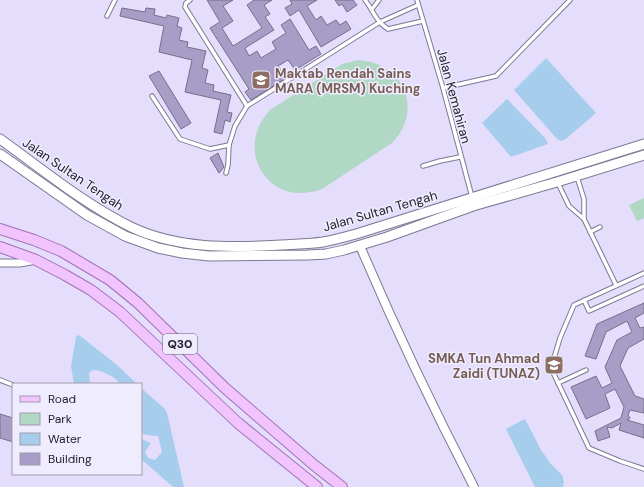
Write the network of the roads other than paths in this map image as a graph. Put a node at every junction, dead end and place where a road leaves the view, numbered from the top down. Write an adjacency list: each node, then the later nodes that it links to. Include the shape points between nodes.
1 (114, 0): 9 (lane)
2 (190, 0): 14 (lane, via 185,7)
3 (365, 0): 8 (lane)
4 (379, 0): 8 (lane)
5 (417, 0): 7 (lane, Jalan Kemahiran)
6 (570, 0): 12 (lane, via 496,76)
7 (418, 5): 10 (lane, Jalan Kemahiran); 11 (lane)
8 (372, 9): 11 (lane, via 375,18)
9 (107, 16)
10 (422, 21): 11 (lane, via 388,29); 12 (lane, Jalan Kemahiran)
11 (380, 22): 14 (lane)
12 (443, 88): 20 (lane, Jalan Kemahiran)
13 (152, 96): 17 (lane, via 180,139 210,149)
14 (247, 106): 17 (lane, via 235,126)
15 (0, 139): 25 (main road, Jalan Sultan Tengah, via 80,197 110,215 148,234 177,242 250,246 323,242)
16 (644, 144): 25 (main road, Jalan Sultan Tengah)
17 (229, 145): 22 (lane)
18 (0, 154): 30 (main road, Jalan Sultan Tengah, via 104,226 158,248 209,256 326,254)
19 (644, 155): 23 (main road, Jalan Sultan Tengah)
20 (460, 156): 21 (lane); 25 (lane, Jalan Kemahiran)
21 (423, 166)
22 (226, 174)
23 (577, 176): 24 (main road, Jalan Sultan Tengah); 26 (lane, via 584,199)
24 (557, 182): 26 (lane, via 569,206); 30 (main road, Jalan Sultan Tengah, via 473,206)
25 (472, 198)
26 (584, 219): 29 (lane)
27 (600, 227): 29 (lane)
28 (0, 229): 45 (main road, Q30, via 61,251 110,280 138,303 224,388)
29 (590, 232): 36 (lane)
30 (360, 246): 46 (street, via 388,312)
31 (0, 247): 32 (main road, Q30)
32 (36, 260): 33 (street); 44 (main road, Q30, via 91,290 120,312 238,423)
33 (0, 263)
34 (643, 273): 35 (lane); 36 (lane)
35 (644, 278)
36 (616, 285): 38 (lane)
37 (644, 286): 38 (lane, via 589,310)
38 (584, 300): 41 (lane, via 574,305 560,338 551,368)
39 (586, 370): 41 (lane)
40 (0, 380): 42 (lane)
41 (558, 383): 43 (lane, via 589,448)
42 (12, 385)
43 (644, 469)
44 (317, 487)
45 (342, 487)
46 (474, 487)

